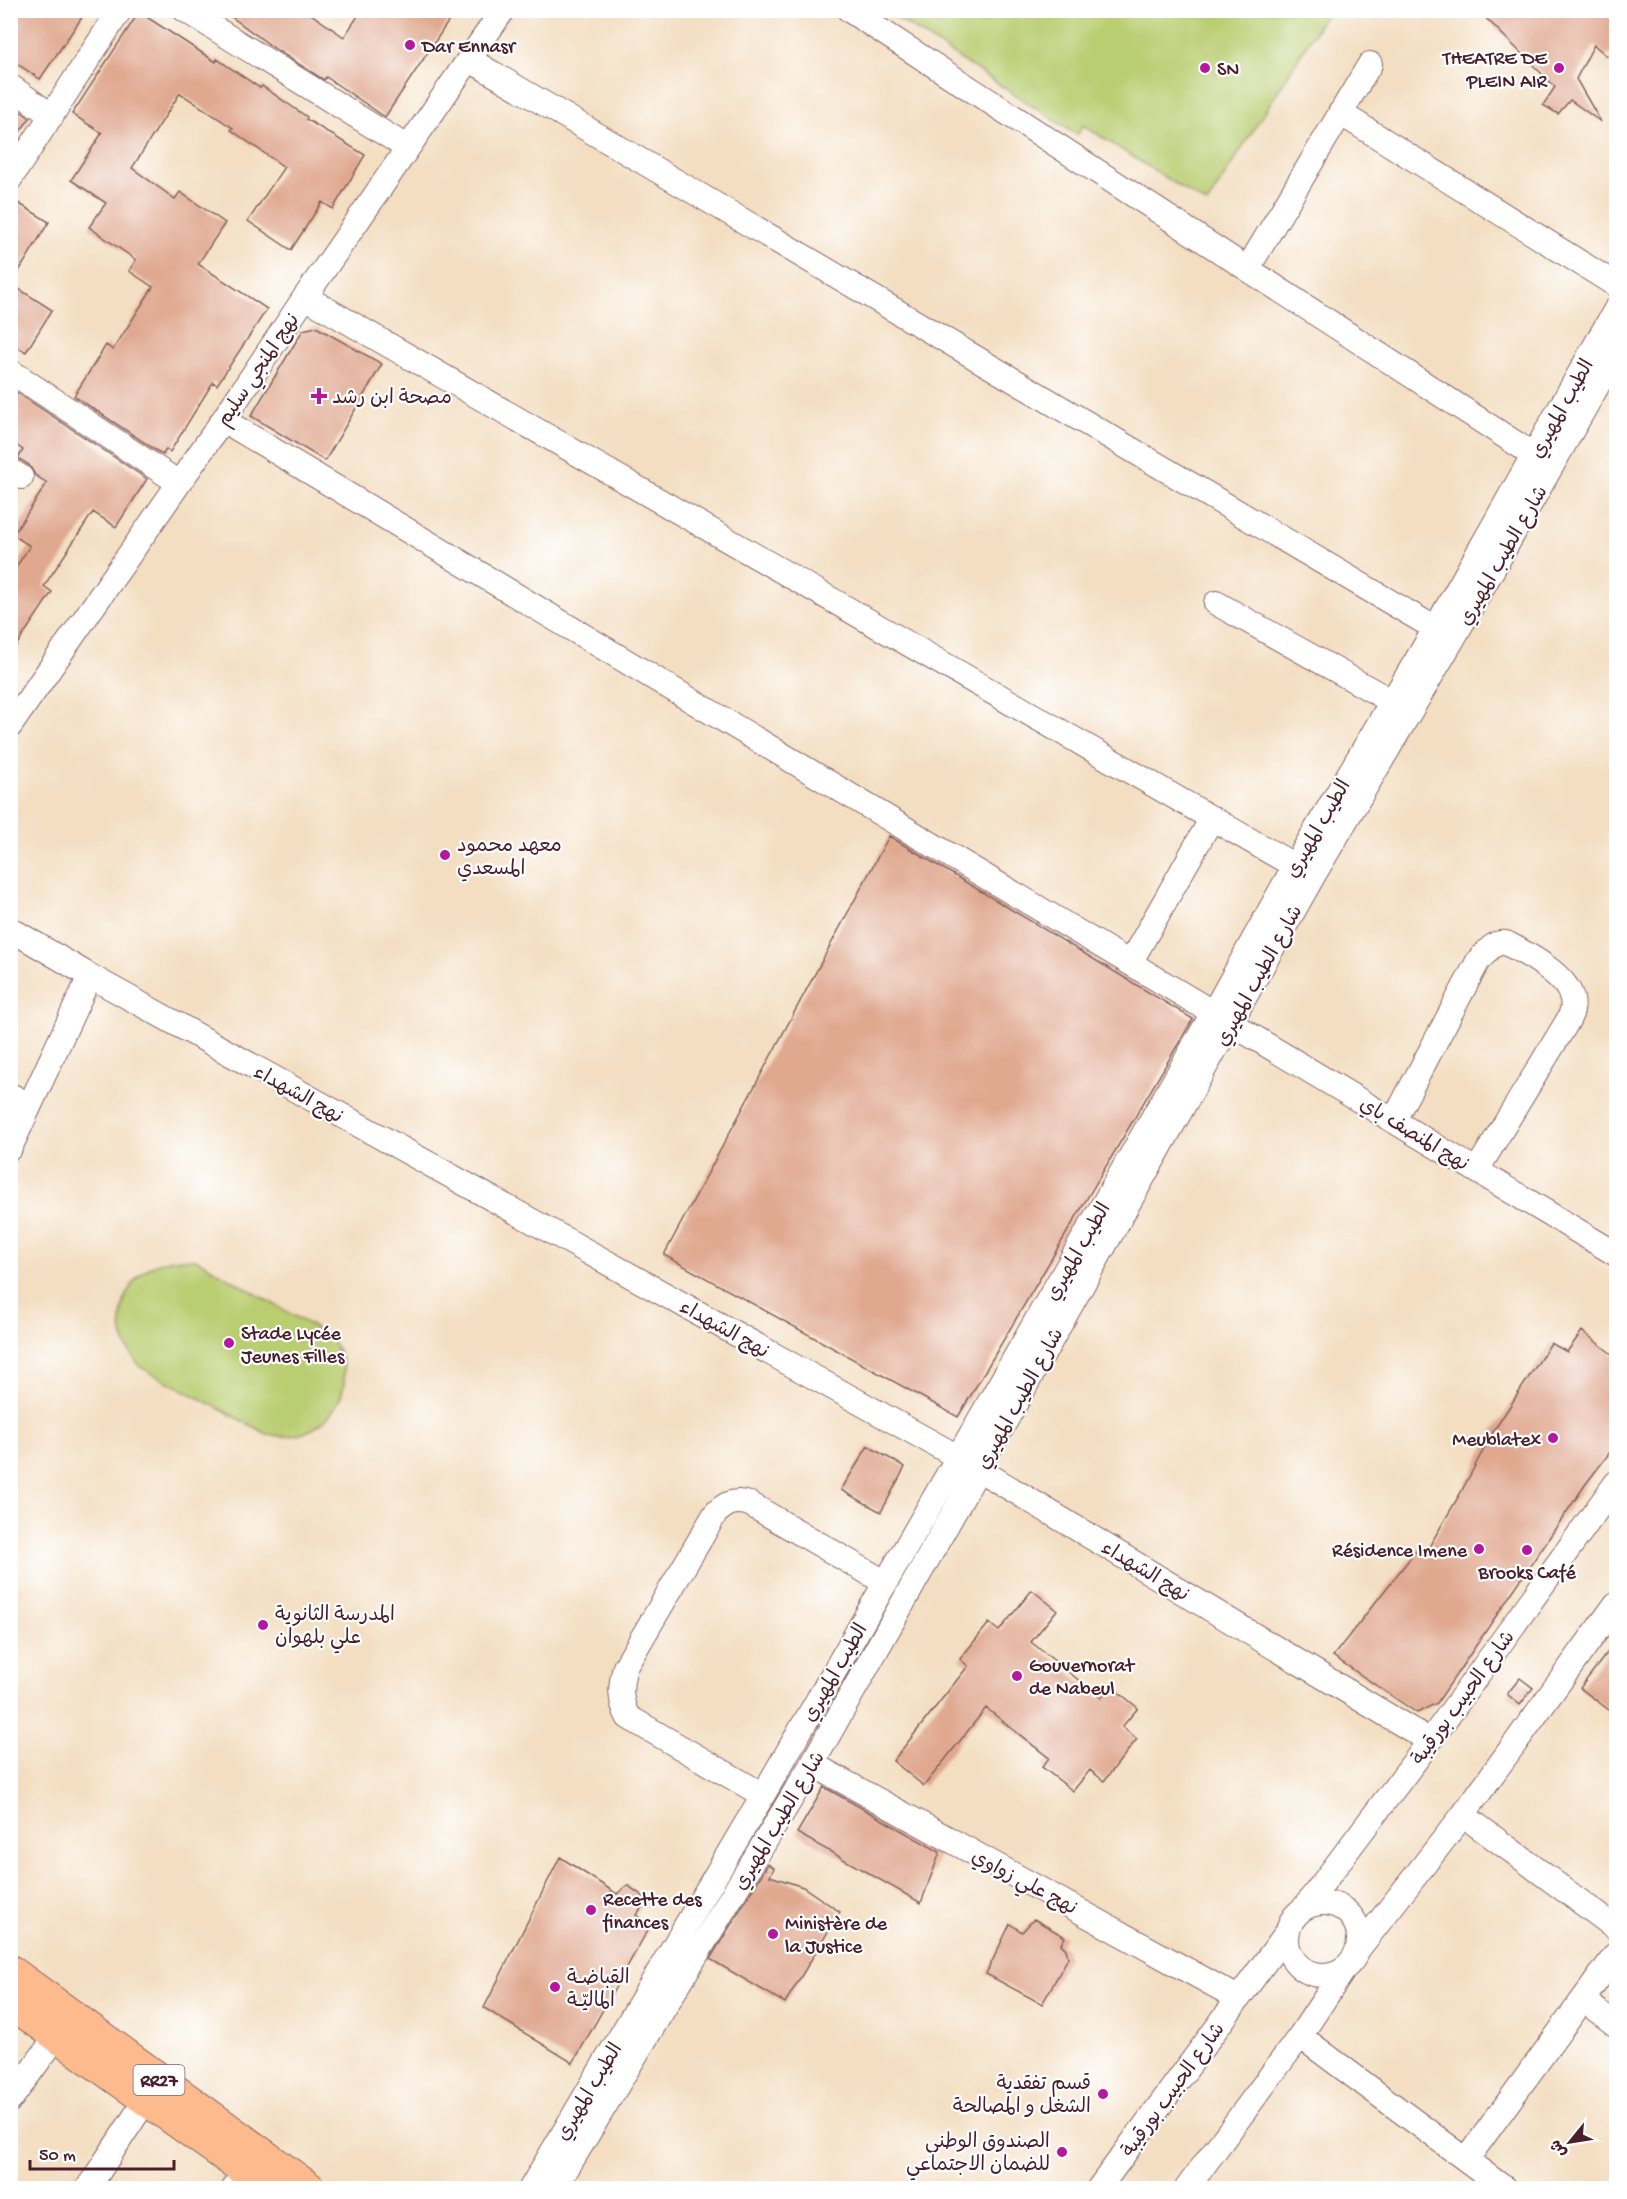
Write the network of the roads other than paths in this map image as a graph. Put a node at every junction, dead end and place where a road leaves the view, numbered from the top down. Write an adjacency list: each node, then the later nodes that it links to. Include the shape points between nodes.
1 (120, 10): 9 (street)
2 (184, 10): 10 (street)
3 (503, 10): 5 (street, نهج المنجي سليم)
4 (849, 10): 12 (street)
5 (470, 60): 10 (street, نهج المنجي سليم); 22 (street)
6 (1370, 64): 8 (street)
7 (10, 86): 9 (street)
8 (1340, 113): 12 (street); 13 (street)
9 (52, 116): 11 (street)
10 (408, 148): 14 (street, نهج المنجي سليم)
11 (10, 179)
12 (1248, 268): 19 (street)
13 (1617, 285)
14 (305, 297): 18 (street, نهج المنجي سليم); 25 (street)
15 (1617, 309): 19 (street, الطيب المهيري)
16 (1617, 353): 19 (street, شارع الطيب المهيري)
17 (10, 370): 20 (street)
18 (223, 420): 20 (street, نهج المنجي سليم); 28 (street, نهج المنصف باي)
19 (1543, 461): 22 (street, شارع الطيب المهيري)
20 (179, 483): 24 (street, نهج المنجي سليم)
21 (1216, 603): 23 (street)
22 (1444, 634): 23 (street, الطيب المهيري); 26 (street, شارع الطيب المهيري)
23 (1391, 701): 26 (street, الطيب المهيري)
24 (12, 719)
25 (1212, 818): 26 (street); 28 (street)
26 (1304, 871): 30 (street, شارع الطيب المهيري)
27 (10, 929): 29 (street, نهج الشهداء)
28 (1130, 963): 30 (street, نهج المنصف باي)
29 (90, 976): 31 (street); 36 (street, نهج الشهداء)
30 (1222, 1018): 32 (street, نهج المنصف باي); 36 (street, شارع الطيب المهيري)
31 (20, 1100): 33 (street)
32 (1394, 1120): 34 (street, نهج المنصف باي); 34 (street, via 1478,962 1489,949 1506,943 1533,958 1568,988 1572,1010)
33 (10, 1148)
34 (1477, 1170): 35 (street, نهج المنصف باي)
35 (1617, 1254)
36 (968, 1463): 38 (street, الطيب المهيري); 40 (street, نهج الشهداء); 41 (street, شارع الطيب المهيري)
37 (1617, 1483): 40 (street, شارع الحبيب بورقيبة)
38 (886, 1583): 42 (street, الطيب المهيري); 42 (street, via 750,1504 733,1502 715,1514 624,1667 620,1688 628,1717)
39 (1617, 1604): 43 (street)
40 (1430, 1741): 44 (street, شارع الحبيب بورقيبة)
41 (812, 1764): 51 (street, نهج علي زواوي); 64 (street, شارع الطيب المهيري)
42 (763, 1795): 63 (street, الطيب المهيري)
43 (1463, 1815): 45 (street); 47 (street)
44 (1304, 1908): 46 (street); 47 (street, via 1318,1903 1345,1910 1355,1920)
45 (1617, 1928)
46 (1288, 1931): 50 (street, via 1292,1959 1302,1969 1329,1976); 51 (street, شارع الحبيب بورقيبة)
47 (1359, 1948): 50 (street)
48 (1617, 1954): 52 (street)
49 (10, 1971): 54 (main road, RR27)
50 (1343, 1971): 56 (street)
51 (1238, 1998): 65 (street, شارع الحبيب بورقيبة)
52 (1583, 2000): 55 (street); 59 (street)
53 (10, 2002): 54 (main road, RR27)
54 (65, 2025): 57 (main road, RR27); 58 (street); 60 (main road, RR27)
55 (1617, 2025)
56 (1300, 2036): 59 (street); 66 (street)
57 (147, 2098): 60 (main road, RR27); 61 (street)
58 (10, 2100)
59 (1467, 2159): 67 (street)
60 (252, 2175): 62 (main road, RR27)
61 (88, 2188)
62 (309, 2188)
63 (531, 2188)
64 (555, 2188)
65 (1099, 2188)
66 (1187, 2188)
67 (1504, 2188)

